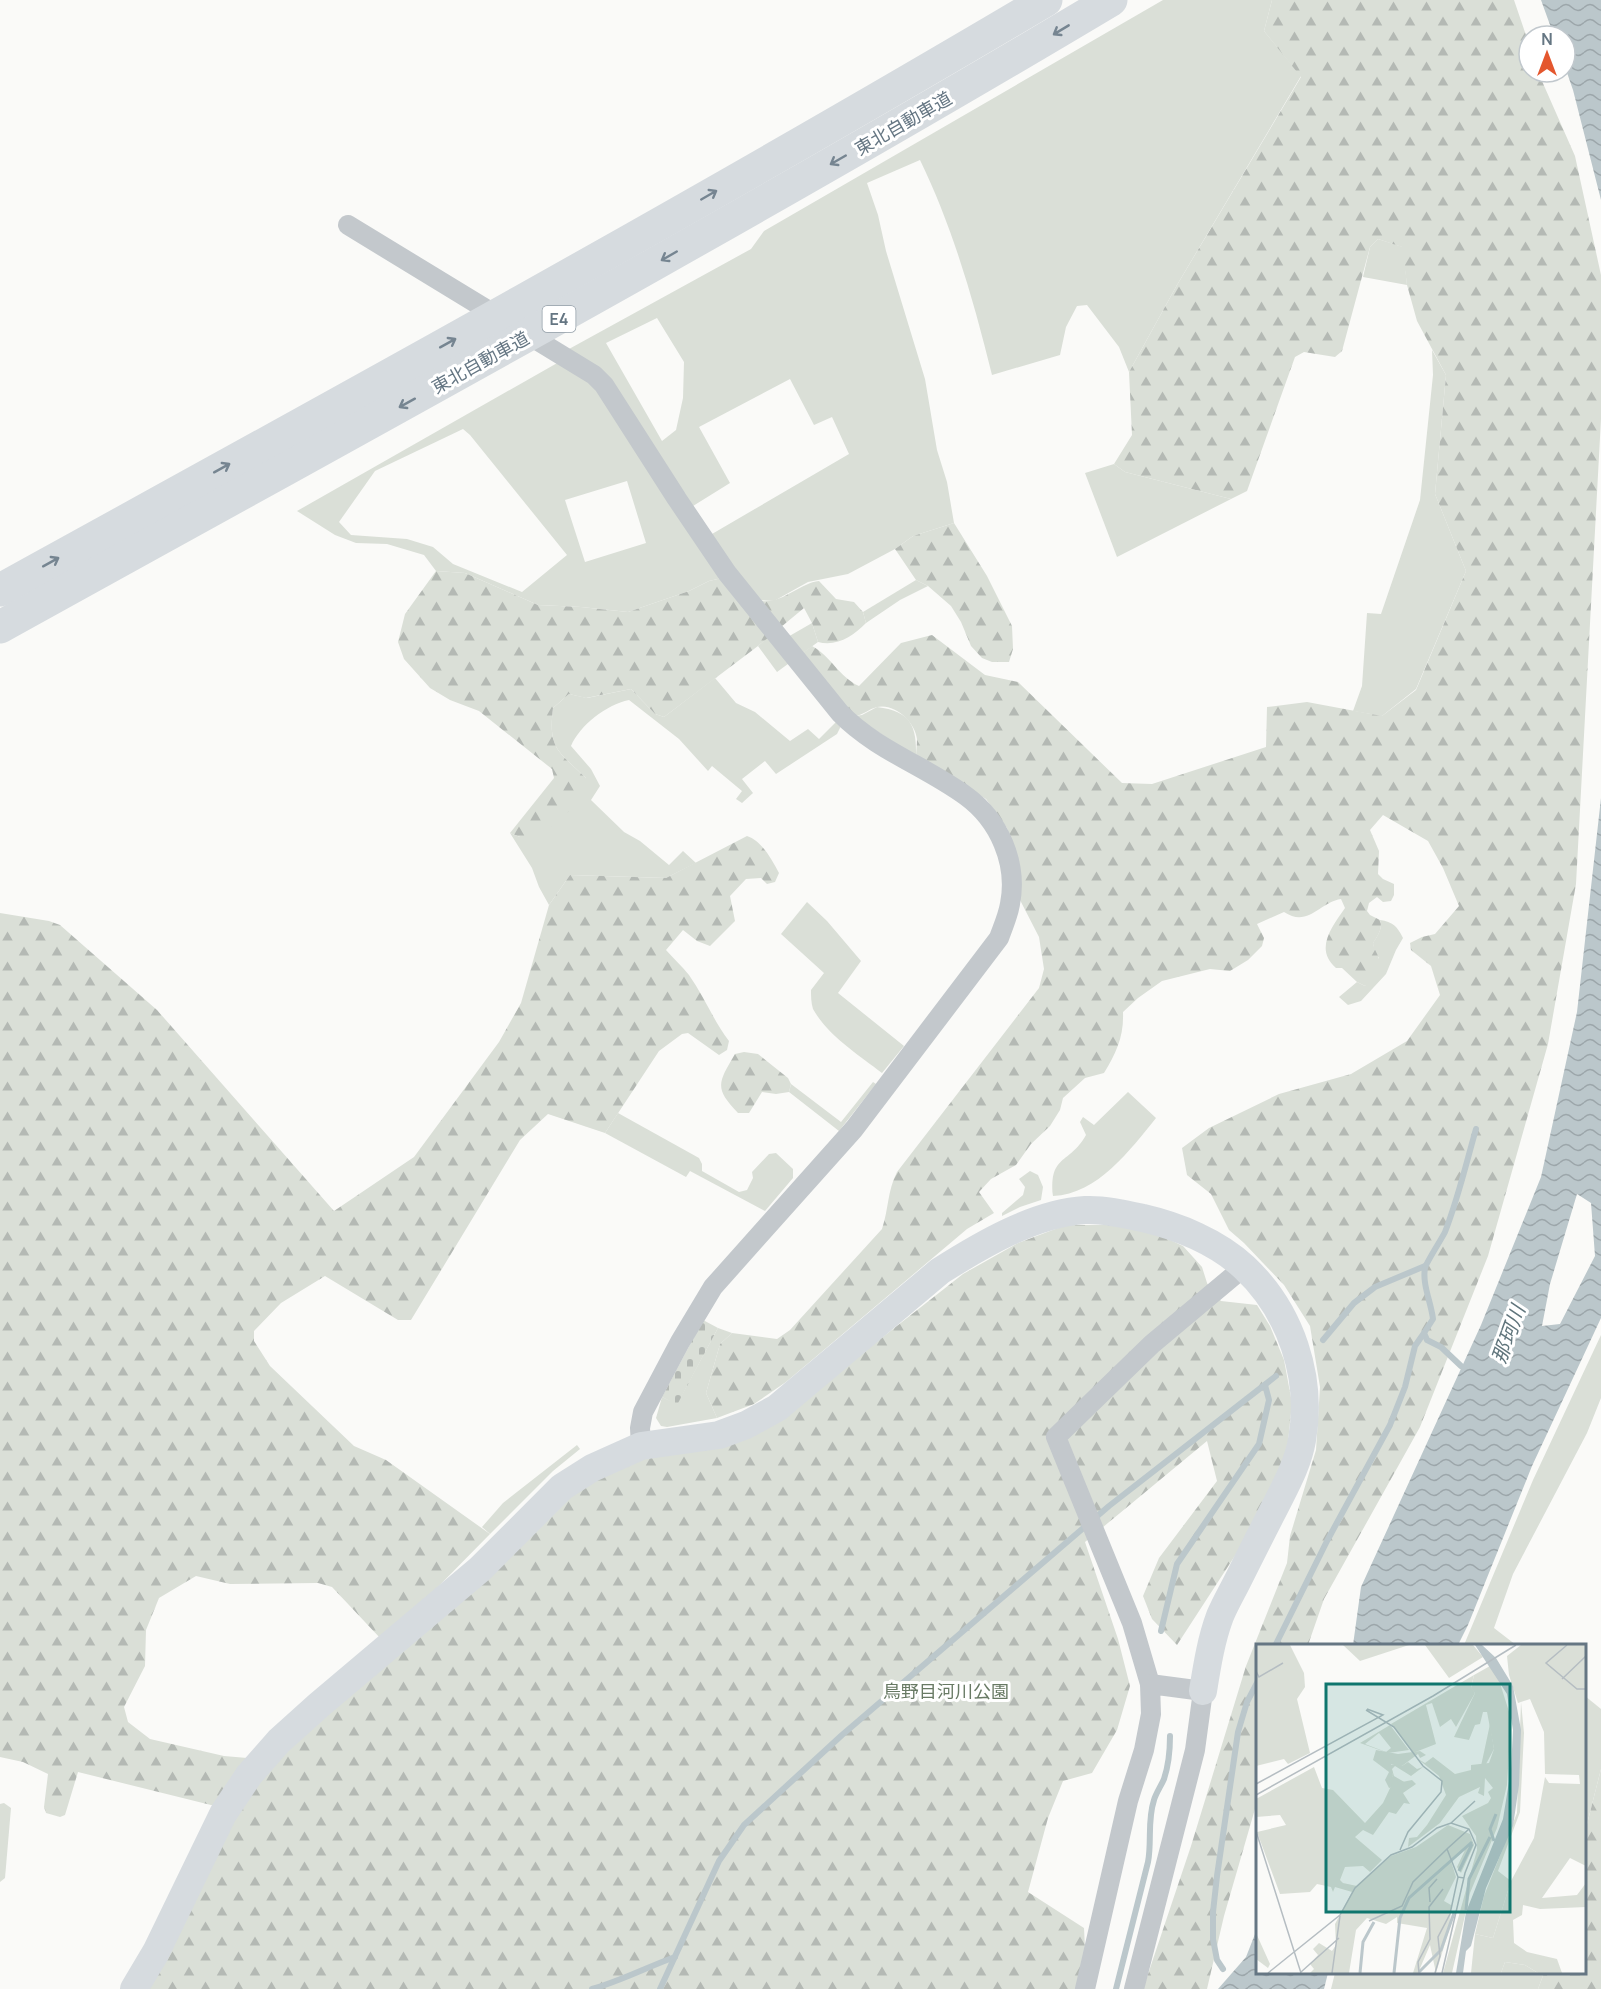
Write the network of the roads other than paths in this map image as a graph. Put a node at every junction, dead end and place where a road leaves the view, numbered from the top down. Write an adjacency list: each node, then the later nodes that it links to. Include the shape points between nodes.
1 (1046, 0): 4 (highway, 東北自動車道 / E4, one-way to 1, via 497,316)
2 (1111, 0): 5 (highway, 東北自動車道 / E4, one-way to 5, via 520,340)
3 (348, 225): 7 (street, via 594,375 726,573 840,713 871,740 966,796 986,813 1003,841 1011,870 1011,902 999,938 855,1129 713,1287 643,1412)
4 (0, 590)
5 (0, 627)
6 (1244, 1267): 7 (street, via 1212,1244 1169,1224 1085,1210 1048,1217 969,1252 940,1271 777,1408 719,1435); 8 (street, via 1152,1344 1056,1437 1132,1623); 9 (street, via 1270,1298 1300,1359 1305,1400 1302,1440 1293,1472 1221,1615)
7 (641, 1446): 10 (street, via 592,1468 562,1487 480,1569 279,1741 249,1775 224,1814)
8 (1150, 1684): 9 (street); 11 (street, via 1151,1714 1144,1750 1128,1801)
9 (1203, 1691): 12 (street, via 1195,1750)
10 (134, 1989)
11 (1085, 1989)
12 (1134, 1989)

